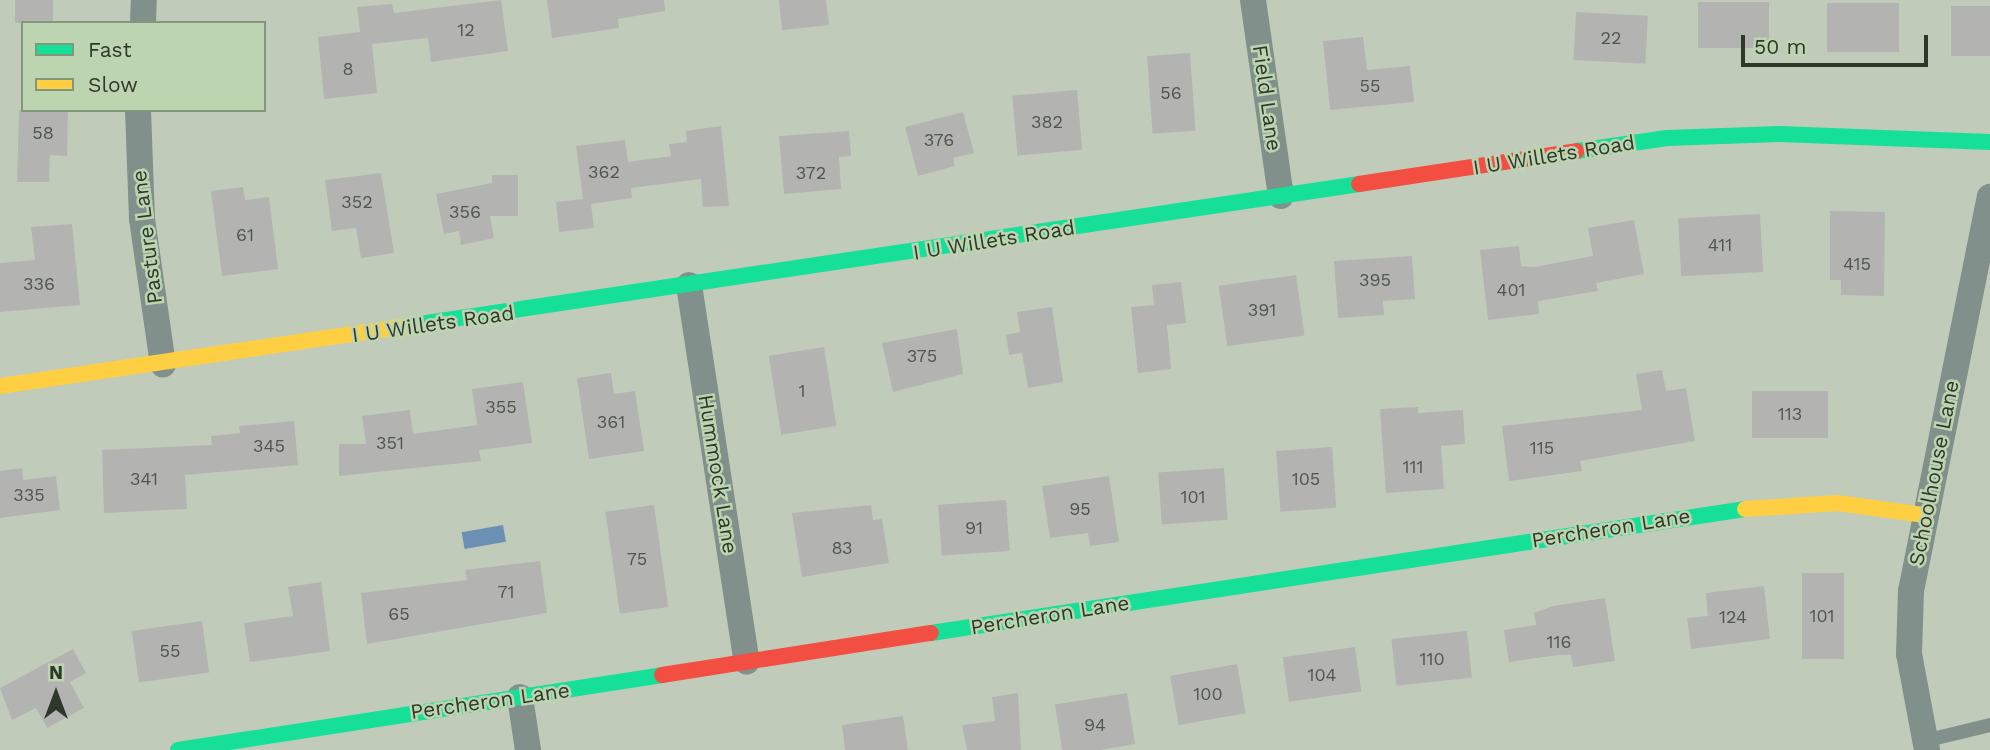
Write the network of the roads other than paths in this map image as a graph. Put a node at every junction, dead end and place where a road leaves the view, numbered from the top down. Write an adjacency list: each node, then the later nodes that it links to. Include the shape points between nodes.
1 (145, 0): 3 (street)
2 (1253, 0): 6 (street, Field Lane)
3 (143, 21)
4 (138, 112): 9 (street, Pasture Lane, via 142,219)
5 (1990, 142): 6 (main road, I U Willets Road, via 1779,134 1667,138)
6 (1281, 196): 8 (main road, I U Willets Road)
7 (1990, 197): 11 (street, Schoolhouse Lane)
8 (689, 285): 9 (main road, I U Willets Road); 12 (street, Hummock Lane)
9 (163, 364): 10 (main road, I U Willets Road)
10 (0, 386)
11 (1924, 515): 12 (main road, Percheron Lane, via 1837,503 1722,511); 15 (street, Schoolhouse Lane, via 1909,641)
12 (747, 662): 13 (main road, Percheron Lane)
13 (520, 697): 16 (main road, Percheron Lane); 17 (street)
14 (1990, 725): 15 (lane)
15 (1925, 746)
16 (178, 750)
17 (528, 750)

